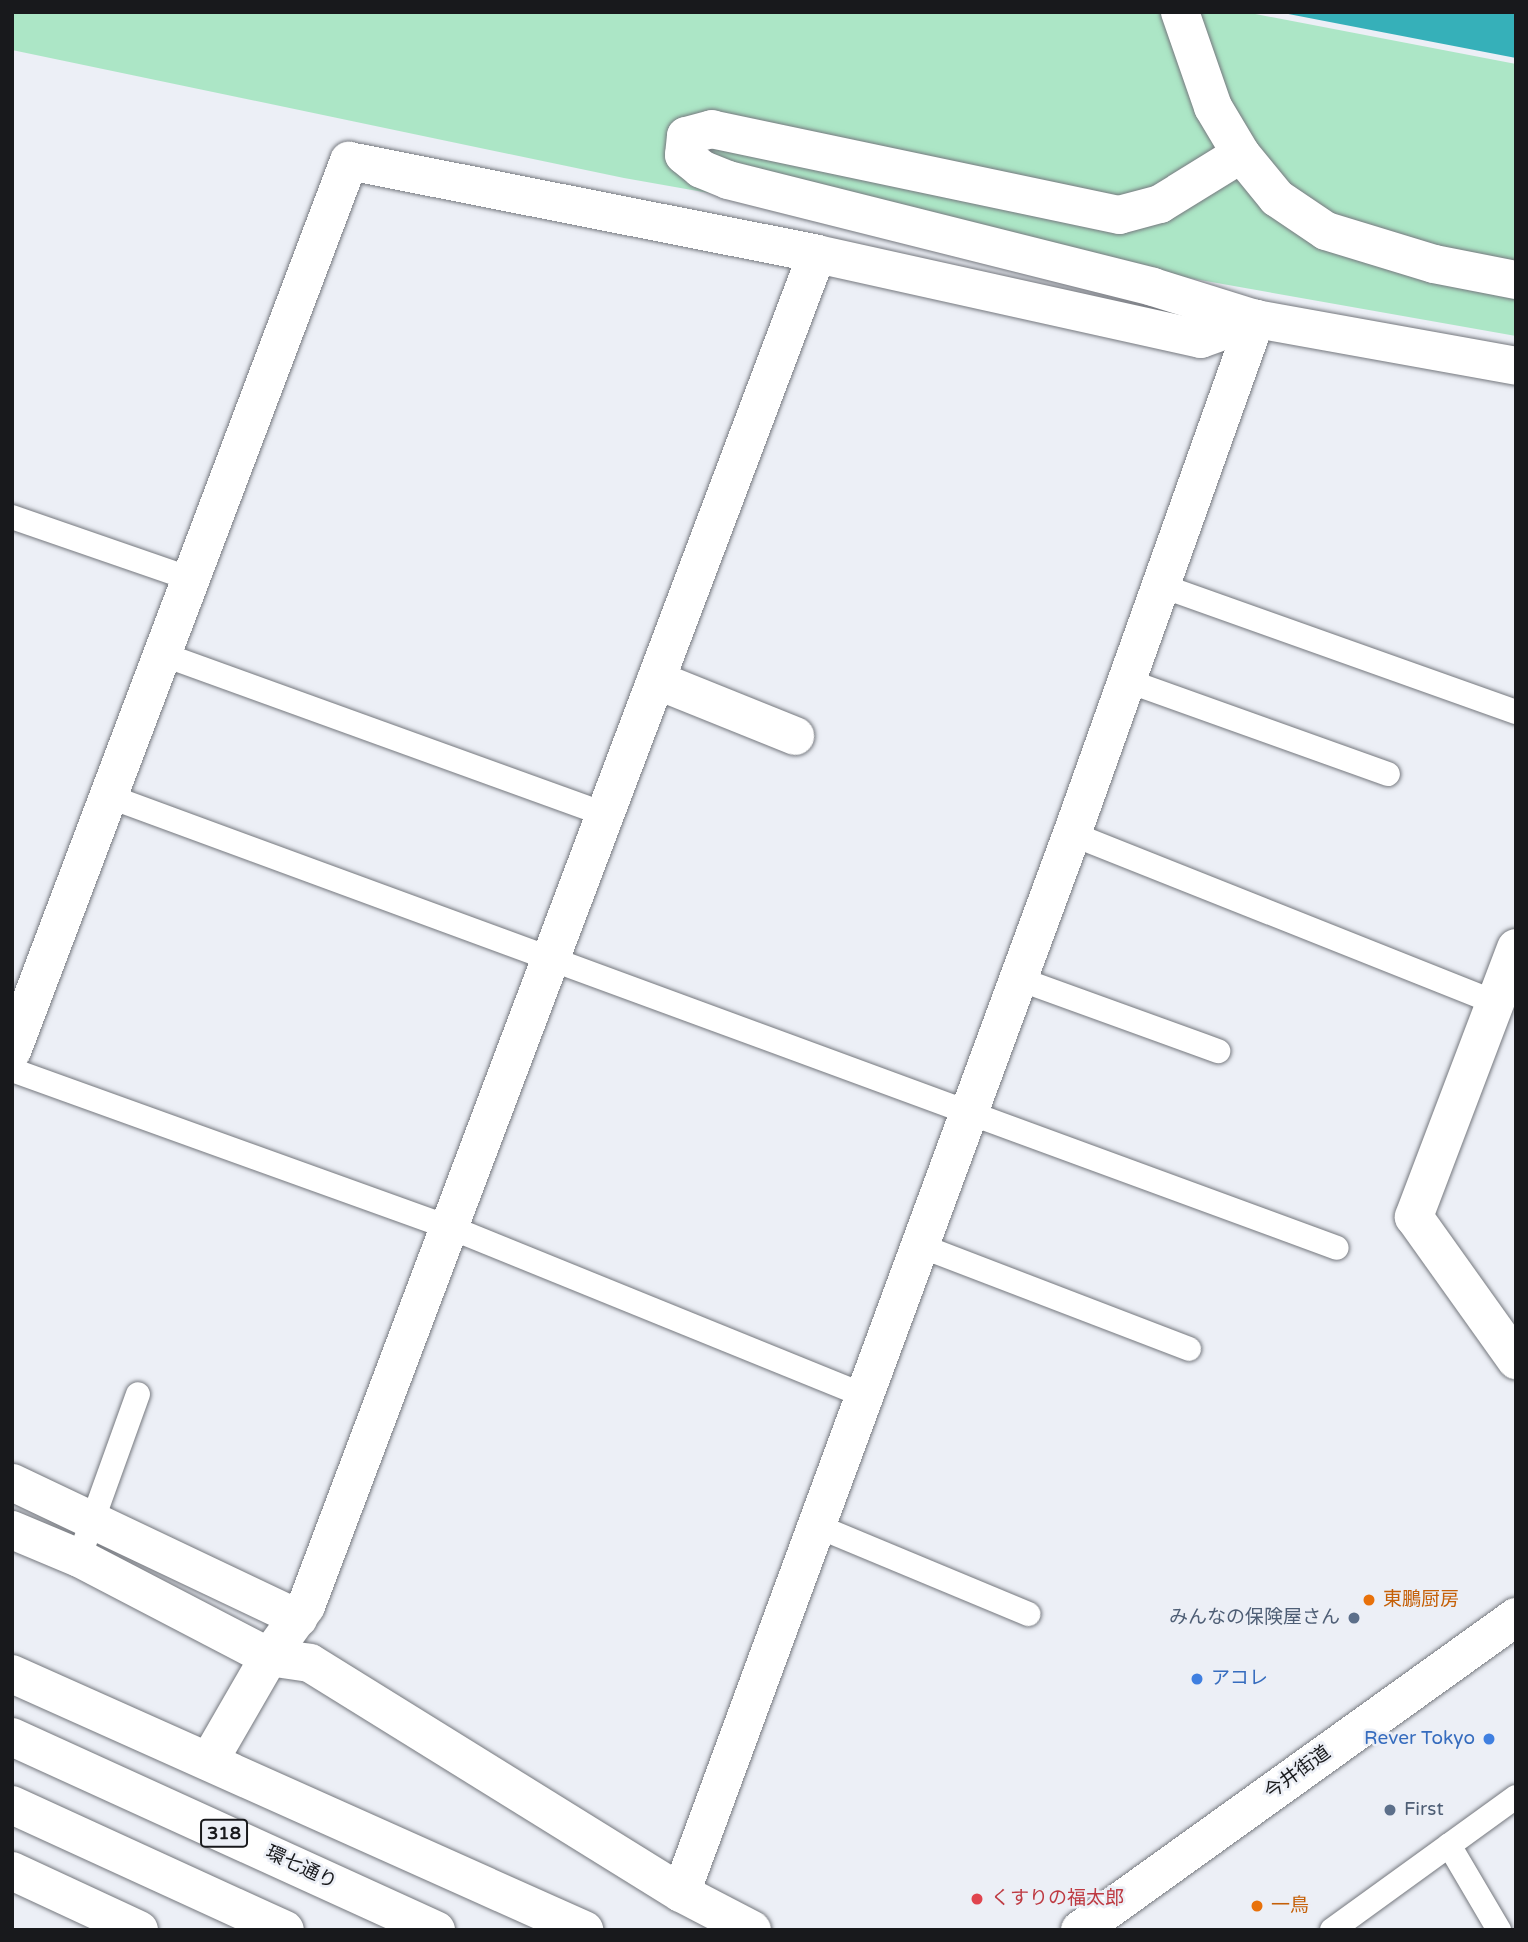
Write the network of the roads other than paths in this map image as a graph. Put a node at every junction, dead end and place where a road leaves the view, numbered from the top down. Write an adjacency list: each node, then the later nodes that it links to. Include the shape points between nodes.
1 (1180, 12): 2 (street, via 1213,107)
2 (1241, 154): 4 (street, via 1277,198 1326,231 1434,264); 5 (street, via 1160,204 1119,215 712,129 686,136 684,155 701,169 728,180 1140,283)
3 (817, 254): 5 (street, via 1201,339); 8 (street, via 349,161); 11 (street)
4 (1516, 280)
5 (1256, 318): 6 (street); 9 (street)
6 (1516, 366)
7 (12, 517): 8 (lane)
8 (191, 579): 10 (street)
9 (1162, 586): 12 (street); 13 (lane)
10 (162, 654): 16 (street); 17 (lane)
11 (656, 680): 14 (street); 17 (street)
12 (1128, 681): 15 (lane); 18 (street)
13 (1516, 712)
14 (795, 736)
15 (1388, 774)
16 (108, 796): 20 (lane); 23 (street)
17 (605, 814): 20 (street)
18 (1072, 834): 21 (street); 22 (lane)
19 (1516, 948): 22 (street)
20 (551, 959): 26 (lane); 27 (street)
21 (1019, 979): 24 (lane); 26 (street)
22 (1496, 1003): 31 (street, via 1414,1217)
23 (12, 1051)
24 (1217, 1051)
25 (12, 1070): 27 (lane)
26 (969, 1114): 28 (street); 29 (lane)
27 (449, 1227): 33 (lane); 41 (street)
28 (921, 1246): 30 (lane); 33 (street)
29 (1337, 1248)
30 (1189, 1349)
31 (1516, 1360)
32 (138, 1394): 35 (lane)
33 (865, 1396): 36 (street)
34 (12, 1482): 35 (street)
35 (94, 1517): 38 (lane); 41 (street)
36 (817, 1526): 39 (lane); 50 (street)
37 (12, 1530): 38 (street)
38 (79, 1558): 42 (street)
39 (1028, 1614)
40 (1516, 1617): 56 (street, 今井街道)
41 (298, 1618): 42 (street)
42 (269, 1657): 45 (street); 50 (street, via 310,1663)
43 (12, 1674): 45 (street)
44 (12, 1737): 53 (street, 環七通り / 318)
45 (208, 1761): 54 (street)
46 (1516, 1797): 48 (lane)
47 (12, 1805): 52 (street)
48 (1449, 1845): 57 (lane); 58 (lane)
49 (12, 1871): 51 (street)
50 (681, 1893): 55 (street)
51 (139, 1930)
52 (285, 1930)
53 (436, 1930)
54 (584, 1930)
55 (752, 1930)
56 (1080, 1930)
57 (1332, 1930)
58 (1499, 1930)

